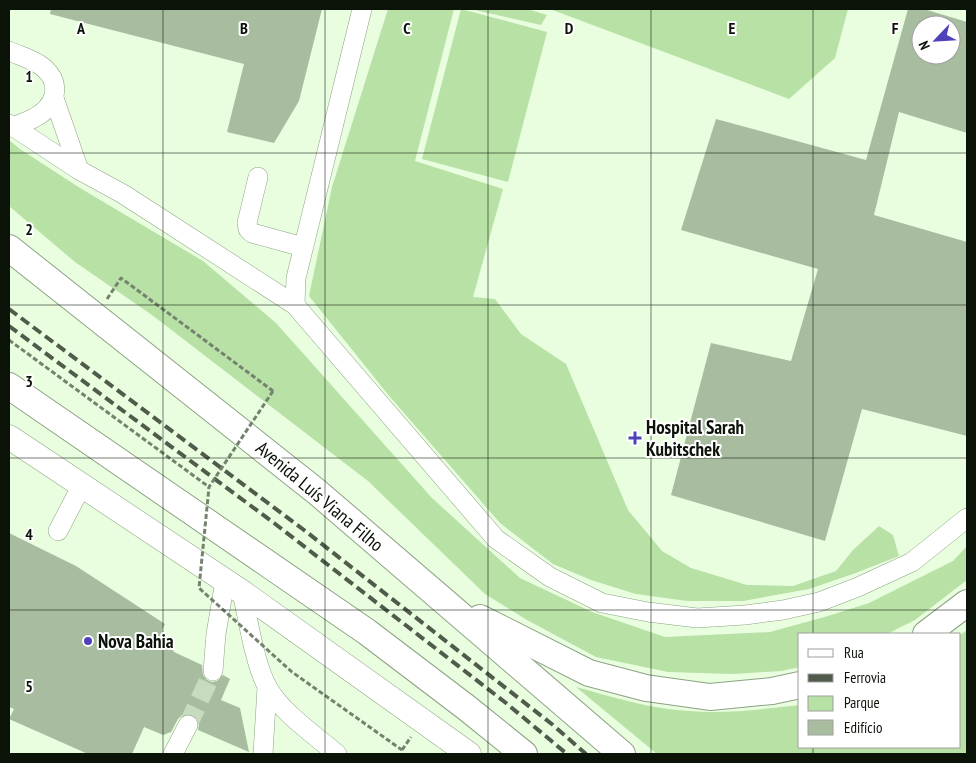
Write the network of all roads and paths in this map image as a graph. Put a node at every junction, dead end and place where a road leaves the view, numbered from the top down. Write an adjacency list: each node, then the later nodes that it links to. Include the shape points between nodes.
1 (362, 9): 8 (lane)
2 (9, 51): 3 (lane, via 43,66 55,85)
3 (54, 98): 4 (lane, via 37,117); 5 (lane)
4 (10, 125): 5 (lane)
5 (79, 170): 10 (lane, via 124,194)
6 (258, 176): 8 (lane, via 248,229)
7 (9, 248): 19 (highway, Avenida Luís Viana Filho, via 317,492)
8 (303, 248): 10 (lane, via 296,278)
9 (121, 278): 15 (path, bridge, via 273,391)
10 (295, 305): 16 (lane, via 496,539 550,577 602,602 697,618 783,610 810,604 858,588 912,562)
11 (9, 340): 15 (path)
12 (9, 386): 31 (highway, via 366,632)
13 (9, 437): 14 (main road)
14 (82, 485): 17 (lane); 18 (main road)
15 (209, 487): 26 (path, bridge, via 199,588 292,672)
16 (967, 518)
17 (58, 531)
18 (233, 586): 22 (lane, via 216,634); 24 (lane); 30 (main road)
19 (440, 596): 23 (highway, via 589,673 646,688 710,697); 32 (highway, Avenida Luís Viana Filho)
20 (967, 603): 21 (highway)
21 (927, 633)
22 (213, 671)
23 (798, 685)
24 (267, 688): 28 (lane); 29 (lane, via 280,705)
25 (188, 725): 27 (lane)
26 (402, 750)
27 (172, 754)
28 (263, 754)
29 (338, 754)
30 (469, 754)
31 (524, 754)
32 (622, 754)

